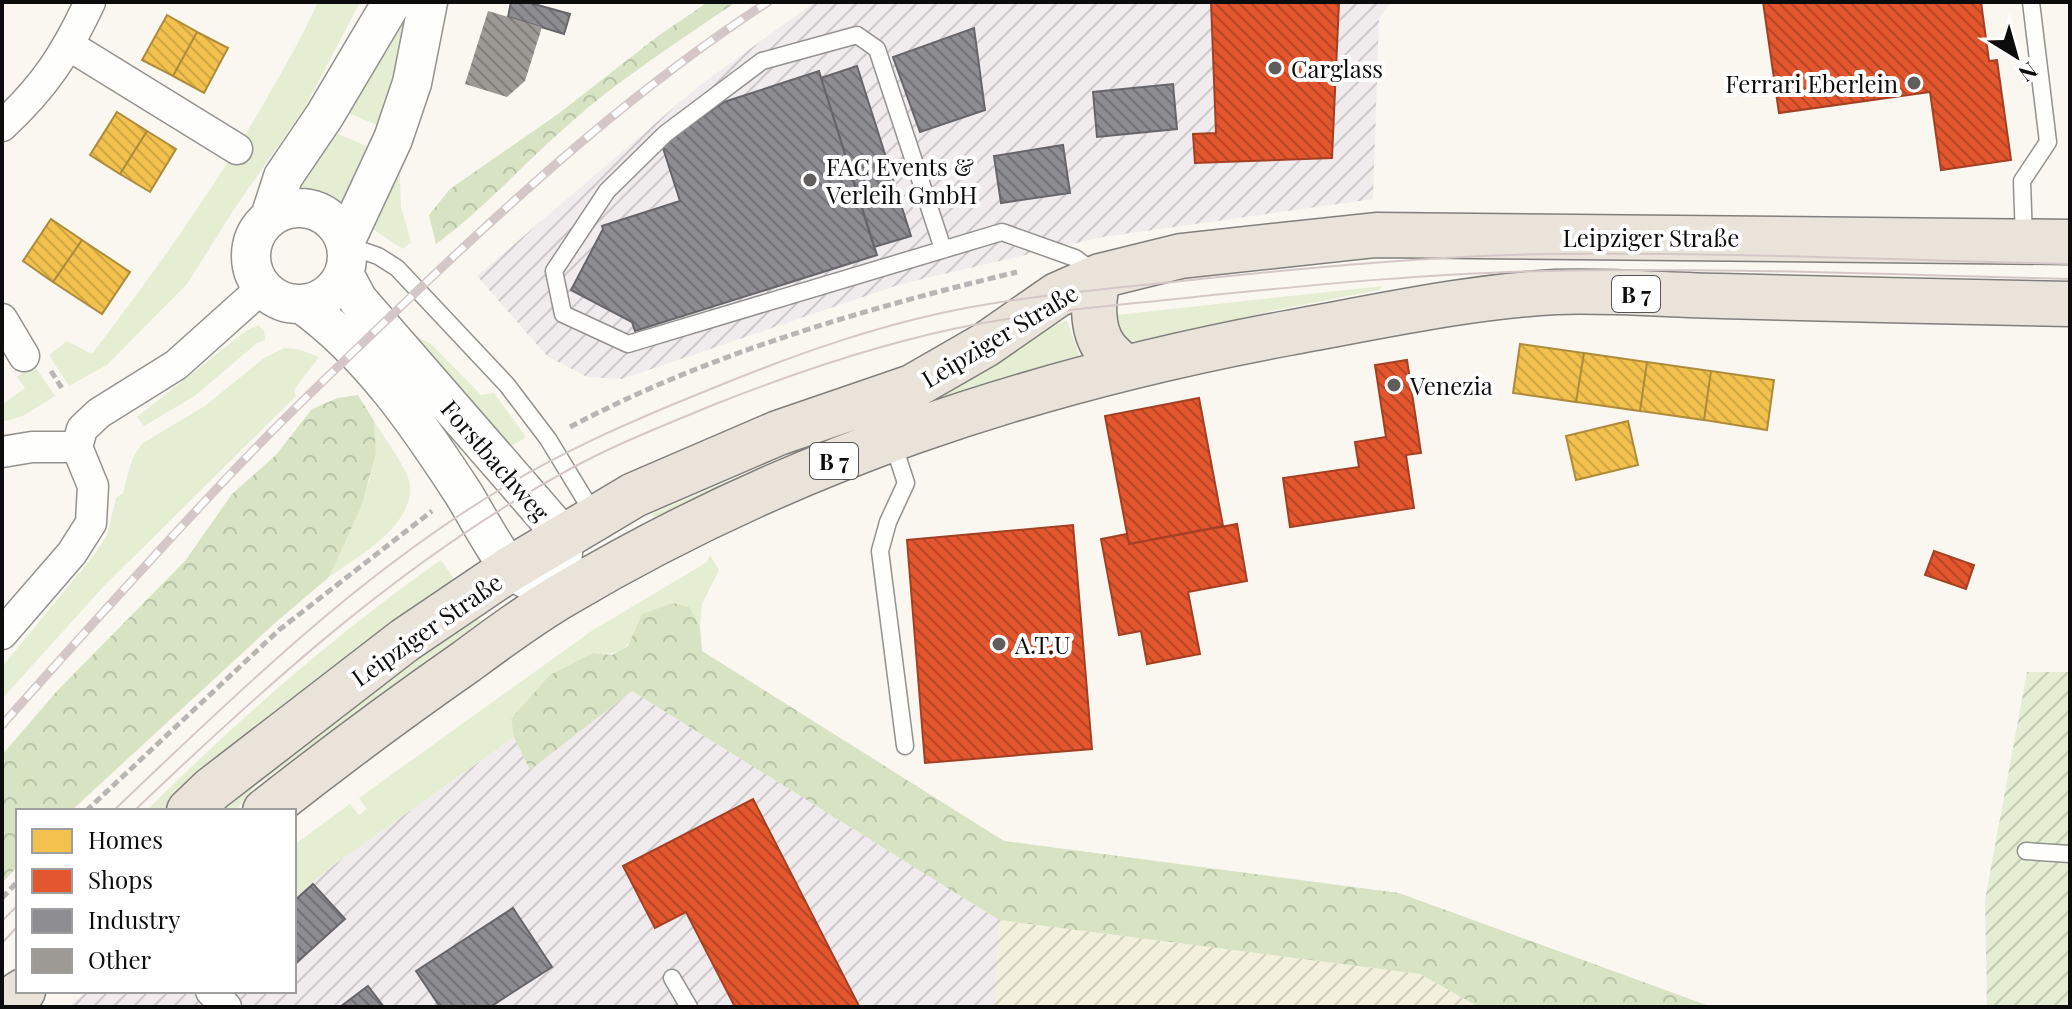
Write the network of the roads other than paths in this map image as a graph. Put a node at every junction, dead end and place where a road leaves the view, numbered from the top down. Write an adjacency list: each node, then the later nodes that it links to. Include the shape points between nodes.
1 (90, 2): 5 (street)
2 (392, 2): 8 (street, via 283,177)
3 (428, 2): 12 (street, via 412,83)
4 (2031, 2): 9 (lane, via 2048,142 2022,181)
5 (70, 46): 6 (street, via 34,96); 7 (street)
6 (2, 126)
7 (237, 149)
8 (270, 217): 12 (street, via 300,207 315,210 339,228); 14 (street, via 252,244 252,266)
9 (2024, 241): 10 (main road, Leipziger Straße / B 7); 13 (main road, Leipziger Straße / B 7, via 1376,235 1181,256)
10 (2070, 242)
11 (943, 249): 11 (lane, via 628,344 563,314 554,271 607,191 665,134 762,61 857,35 877,49); 13 (lane, via 1002,232 1075,258)
12 (345, 254): 15 (street, via 328,294); 23 (street, Forstbachweg, via 358,300); 23 (lane, via 378,256 397,268 507,385 548,439)
13 (1100, 276): 19 (main road, via 1096,327 1104,347); 23 (main road, Leipziger Straße / B 7, via 1057,295 912,387 778,433 634,495)
14 (263, 287): 15 (street, via 285,302); 21 (street, via 176,365 99,413 82,429)
15 (302, 304): 24 (street, Forstbachweg, via 338,333 399,401)
16 (2070, 304): 19 (main road, Leipziger Straße / B 7, via 1557,292 1431,307)
17 (2, 319): 18 (street)
18 (24, 356)
19 (1124, 367): 20 (main road, Leipziger Straße / B 7)
20 (891, 437): 23 (main road, Leipziger Straße / B 7, via 765,489 656,543); 26 (lane, via 906,483 880,551)
21 (77, 447): 22 (street); 25 (street, via 93,486 91,523)
22 (2, 452)
23 (570, 554): 24 (main road, Leipziger Straße / B 7); 28 (main road, Leipziger Straße / B 7, via 372,727)
24 (510, 569): 27 (main road, Leipziger Straße / B 7, via 405,640)
25 (2, 634)
26 (905, 746)
27 (191, 809)
28 (268, 809)
29 (2026, 851): 30 (lane)
30 (2070, 854)
31 (672, 978): 34 (lane)
32 (20, 993): 33 (main road)
33 (2, 1005)
34 (689, 1007)

